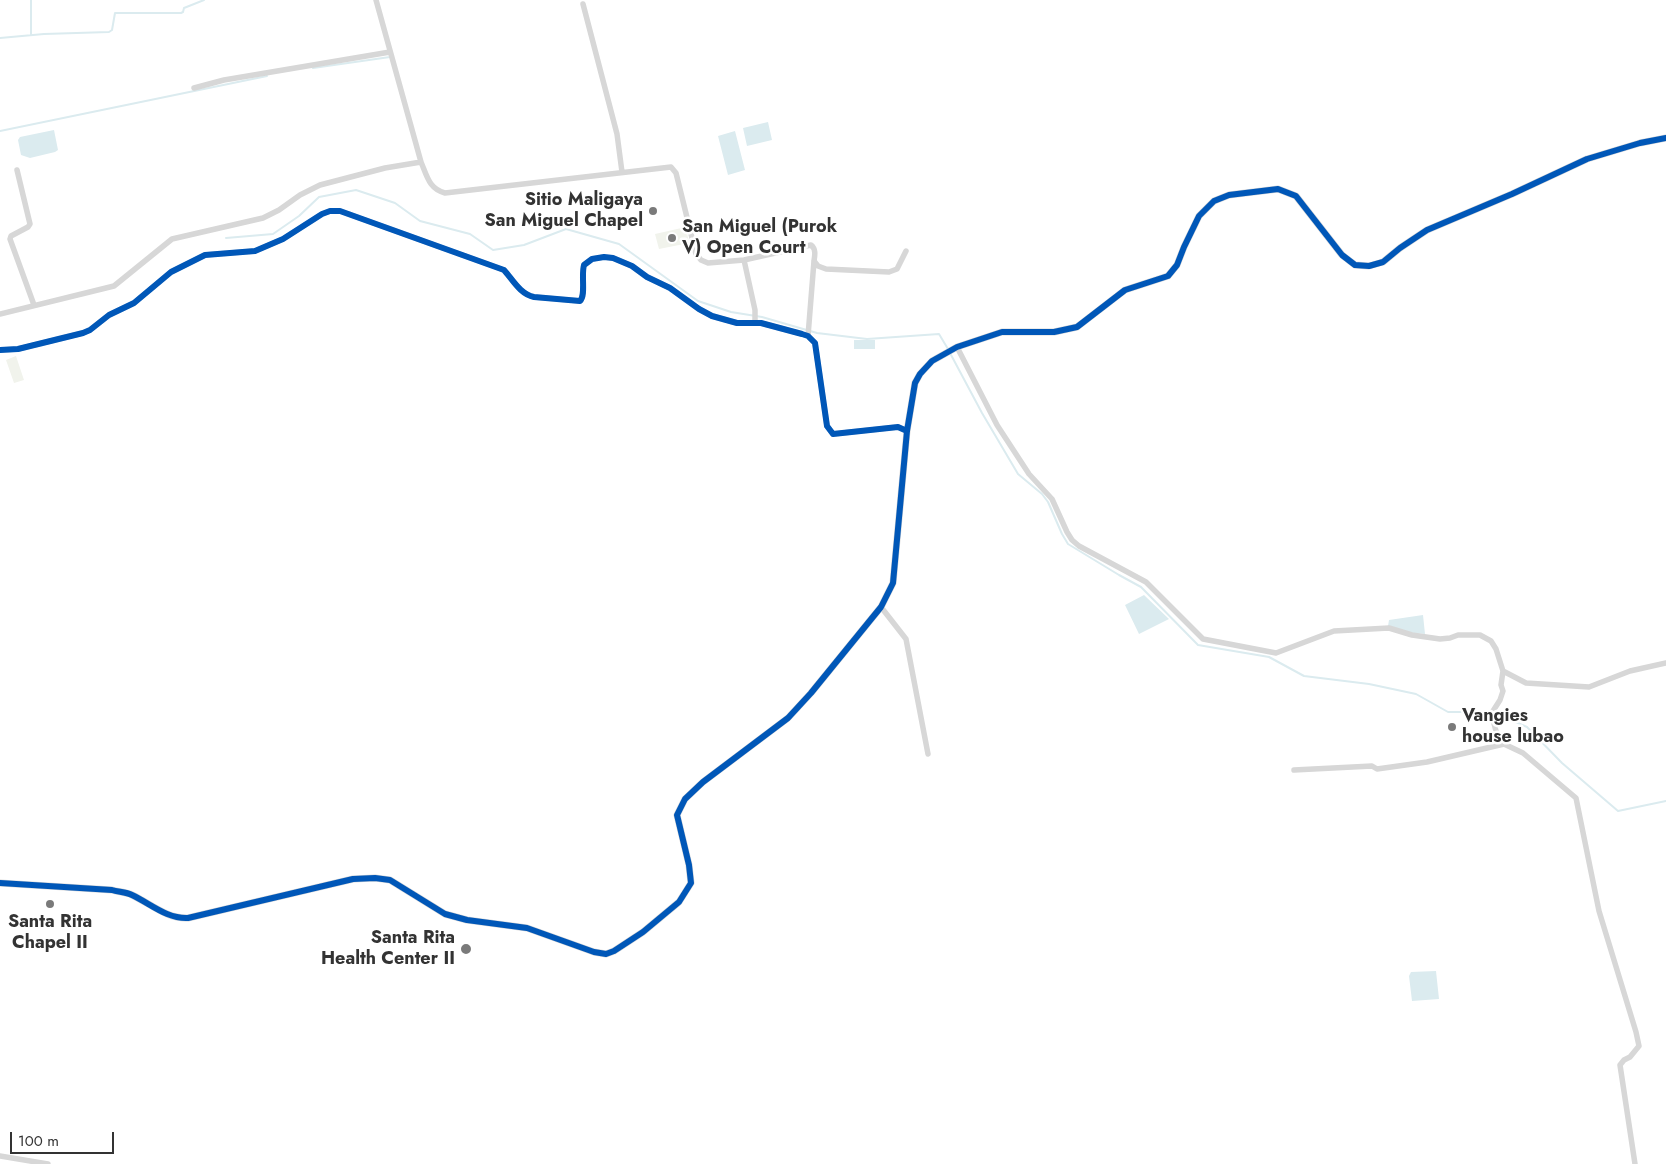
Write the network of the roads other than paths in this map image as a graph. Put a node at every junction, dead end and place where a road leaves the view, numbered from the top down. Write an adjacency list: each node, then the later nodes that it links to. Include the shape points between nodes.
1 (376, 0): 3 (street)
2 (584, 4): 8 (street, via 617,134)
3 (390, 52): 4 (street); 6 (street)
4 (194, 88)
5 (1666, 138): 16 (street, via 1587,159 1427,230 1384,262 1369,266 1355,265 1342,256 1296,196 1278,189 1229,195 1214,201 1199,216 1177,266 1168,276 1125,290 1077,327 1054,332 1002,332)
6 (421, 162): 8 (street, via 431,185 445,193); 12 (street, via 320,185 263,218 172,239 114,286)
7 (17, 170): 12 (street, via 30,224 10,239)
8 (622, 172): 10 (street, via 671,167 676,173 696,254 708,263)
9 (906, 251): 11 (street, via 897,269 889,272 826,269)
10 (744, 260): 11 (street, via 811,245 815,250); 14 (street)
11 (814, 261): 15 (street)
12 (34, 305): 13 (street)
13 (0, 314)
14 (755, 320): 15 (street); 17 (street, via 737,323 712,316 632,266 604,257 592,259 584,265 583,300 527,296 504,270 330,211 255,251 205,255 171,272 134,303 109,315 84,333 18,349)
15 (808, 336): 18 (street, via 815,343 827,426 833,434 898,427)
16 (956, 347): 18 (street, via 932,361 920,374 915,383); 21 (street, via 997,426 1028,474 1052,499 1072,540 1146,582 1203,640 1276,653 1334,631 1389,628 1440,639 1480,635 1491,641 1496,649)
17 (0, 350)
18 (907, 431): 19 (street, via 893,583)
19 (881, 607): 23 (street, via 906,639); 25 (street, via 788,718 685,799 677,815 691,884 679,902 643,932 606,954 527,928 445,914 390,880 375,878 354,878 188,918 178,918 121,892)
20 (1666, 663): 21 (street, via 1630,671 1589,687 1526,683)
21 (1502, 671): 22 (street, via 1502,691 1492,716)
22 (1504, 744): 24 (street, via 1427,762 1377,769 1372,766); 28 (street, via 1522,753 1576,798 1599,911 1639,1046 1620,1066)
23 (928, 754)
24 (1294, 770)
25 (0, 883)
26 (0, 1156): 27 (street)
27 (48, 1164)
28 (1635, 1164)

